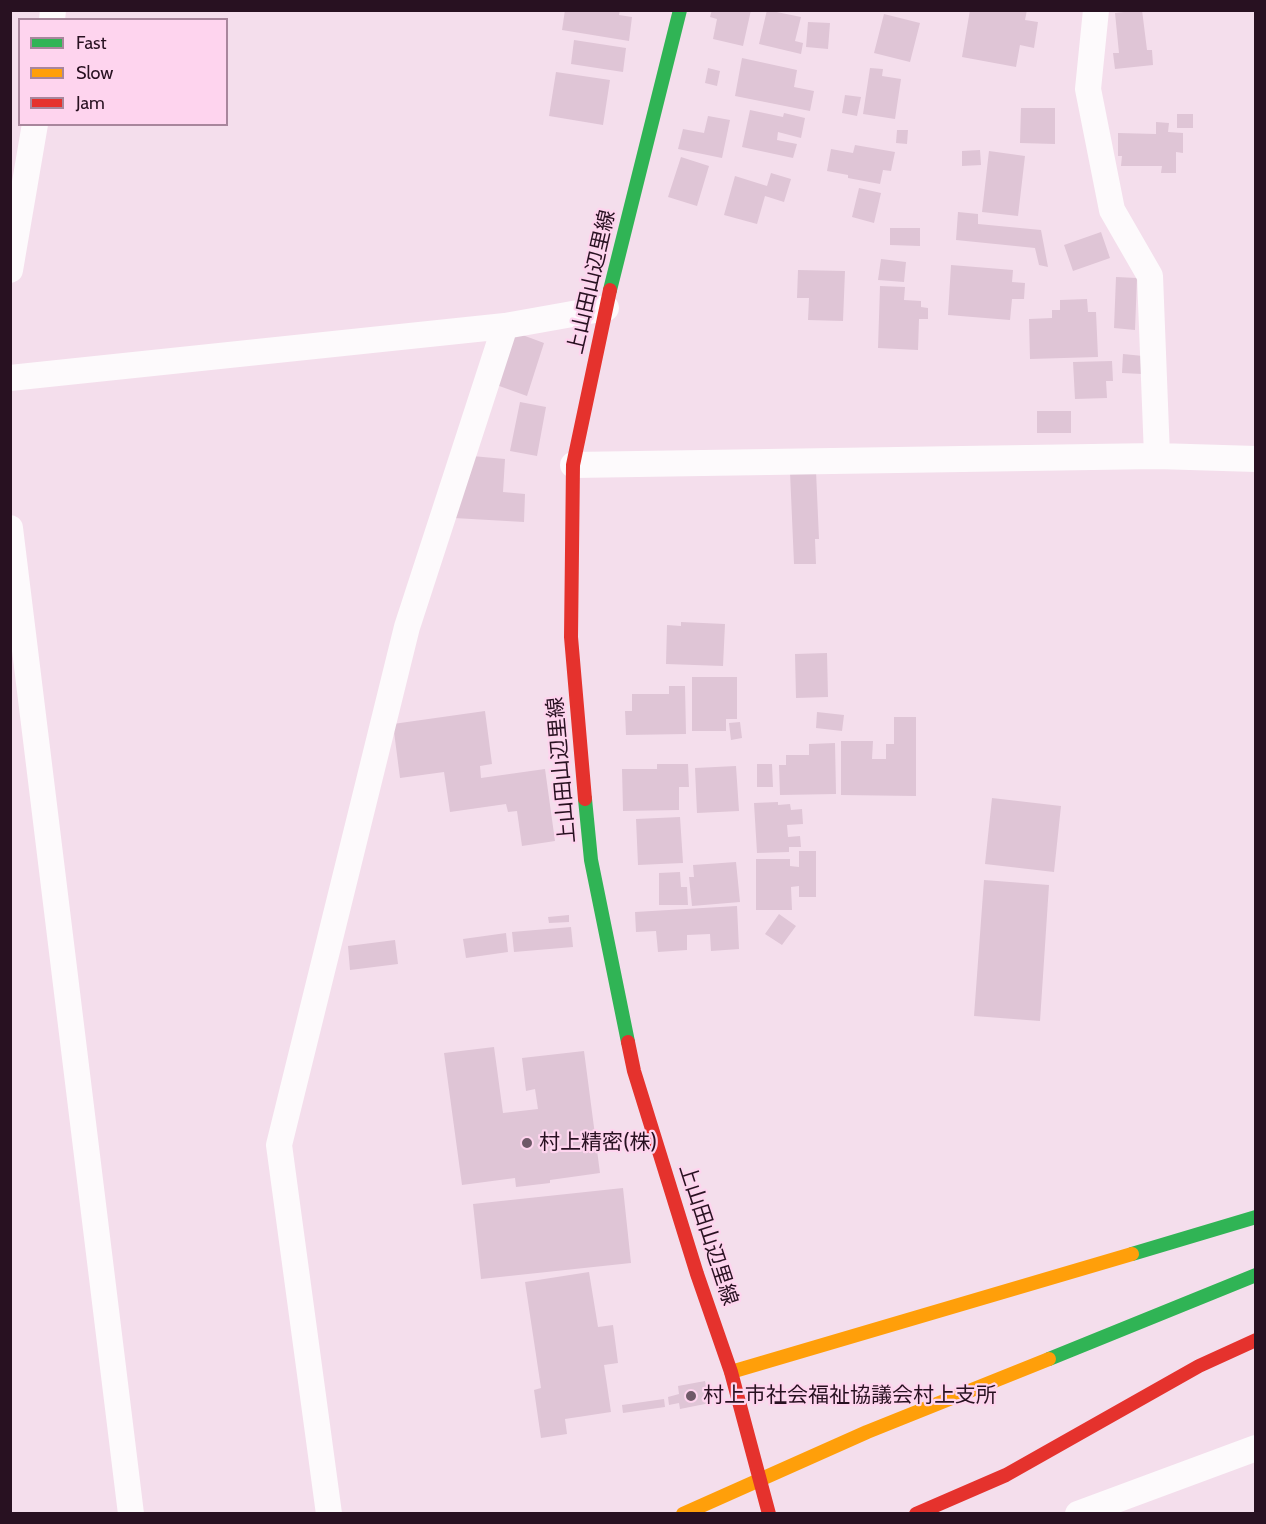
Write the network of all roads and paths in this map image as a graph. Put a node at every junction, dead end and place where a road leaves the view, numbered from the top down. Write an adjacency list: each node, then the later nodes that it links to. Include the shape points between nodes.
1 (680, 10): 5 (main road, 上山田山辺里線)
2 (1096, 10): 8 (street, via 1088,89 1112,210 1150,276)
3 (34, 126): 4 (street)
4 (10, 270)
5 (606, 308): 6 (street); 10 (main road, 上山田山辺里線)
6 (505, 326): 7 (street); 18 (street, via 407,627 279,1144)
7 (10, 378)
8 (1157, 456): 9 (street); 10 (street)
9 (1256, 459)
10 (573, 465): 15 (main road, 上山田山辺里線, via 571,637 591,860 634,1071)
11 (10, 528): 17 (street)
12 (1256, 1217): 15 (main road)
13 (1256, 1275): 19 (main road, via 867,1432)
14 (1256, 1340): 21 (main road, via 1199,1366 1006,1475)
15 (731, 1372): 20 (main road, 上山田山辺里線)
16 (1256, 1448): 22 (street)
17 (130, 1514)
18 (329, 1514)
19 (683, 1514)
20 (769, 1514)
21 (916, 1514)
22 (1078, 1514)

